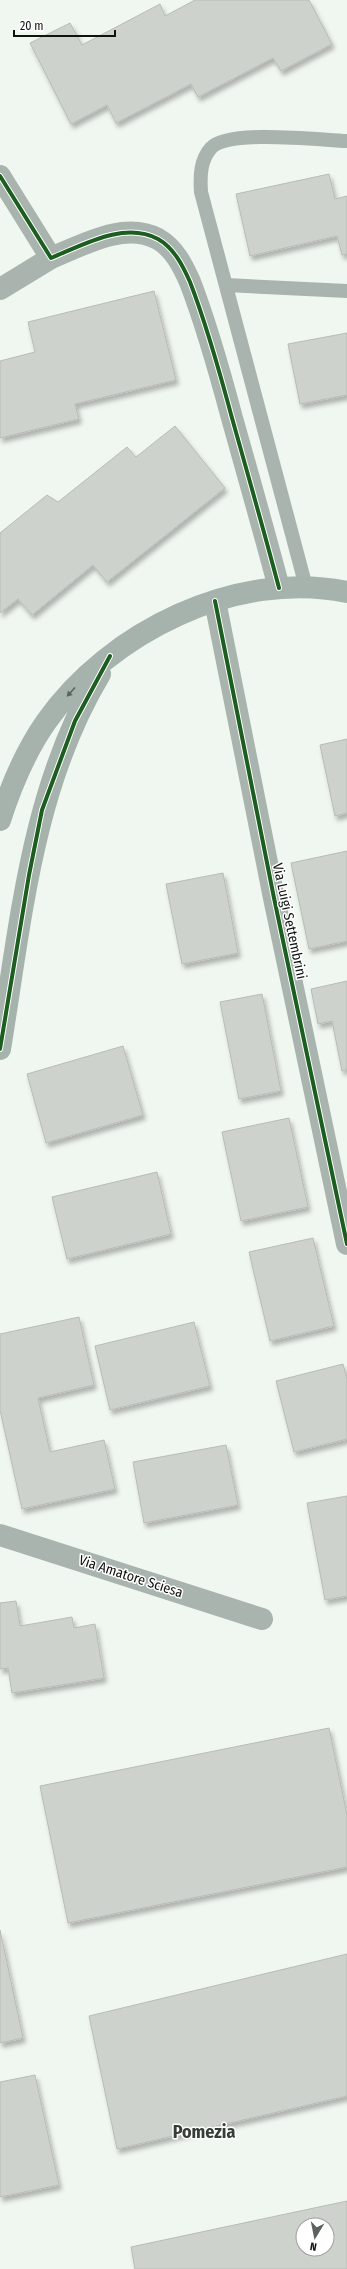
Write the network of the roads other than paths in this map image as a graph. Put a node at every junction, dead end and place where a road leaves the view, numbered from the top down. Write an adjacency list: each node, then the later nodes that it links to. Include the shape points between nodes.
1 (347, 141): 4 (lane, via 241,138 220,142 212,147 202,167 201,192)
2 (0, 176): 3 (street)
3 (51, 258): 5 (street); 8 (street, via 114,234 132,233 157,239 168,245 176,255 190,282 221,377)
4 (226, 285): 6 (lane); 7 (lane)
5 (0, 289)
6 (347, 290)
7 (306, 587): 8 (street); 9 (street)
8 (279, 588): 10 (street)
9 (347, 592)
10 (215, 601): 11 (street, via 187,610 159,624); 14 (street, Via Luigi Settembrini)
11 (110, 656): 12 (street, one-way to 12, via 76,687 46,722 29,749); 13 (street, via 75,721 42,810)
12 (0, 820)
13 (0, 1049)
14 (347, 1244)
15 (0, 1535): 16 (street, Via Amatore Sciesa)
16 (262, 1619)

